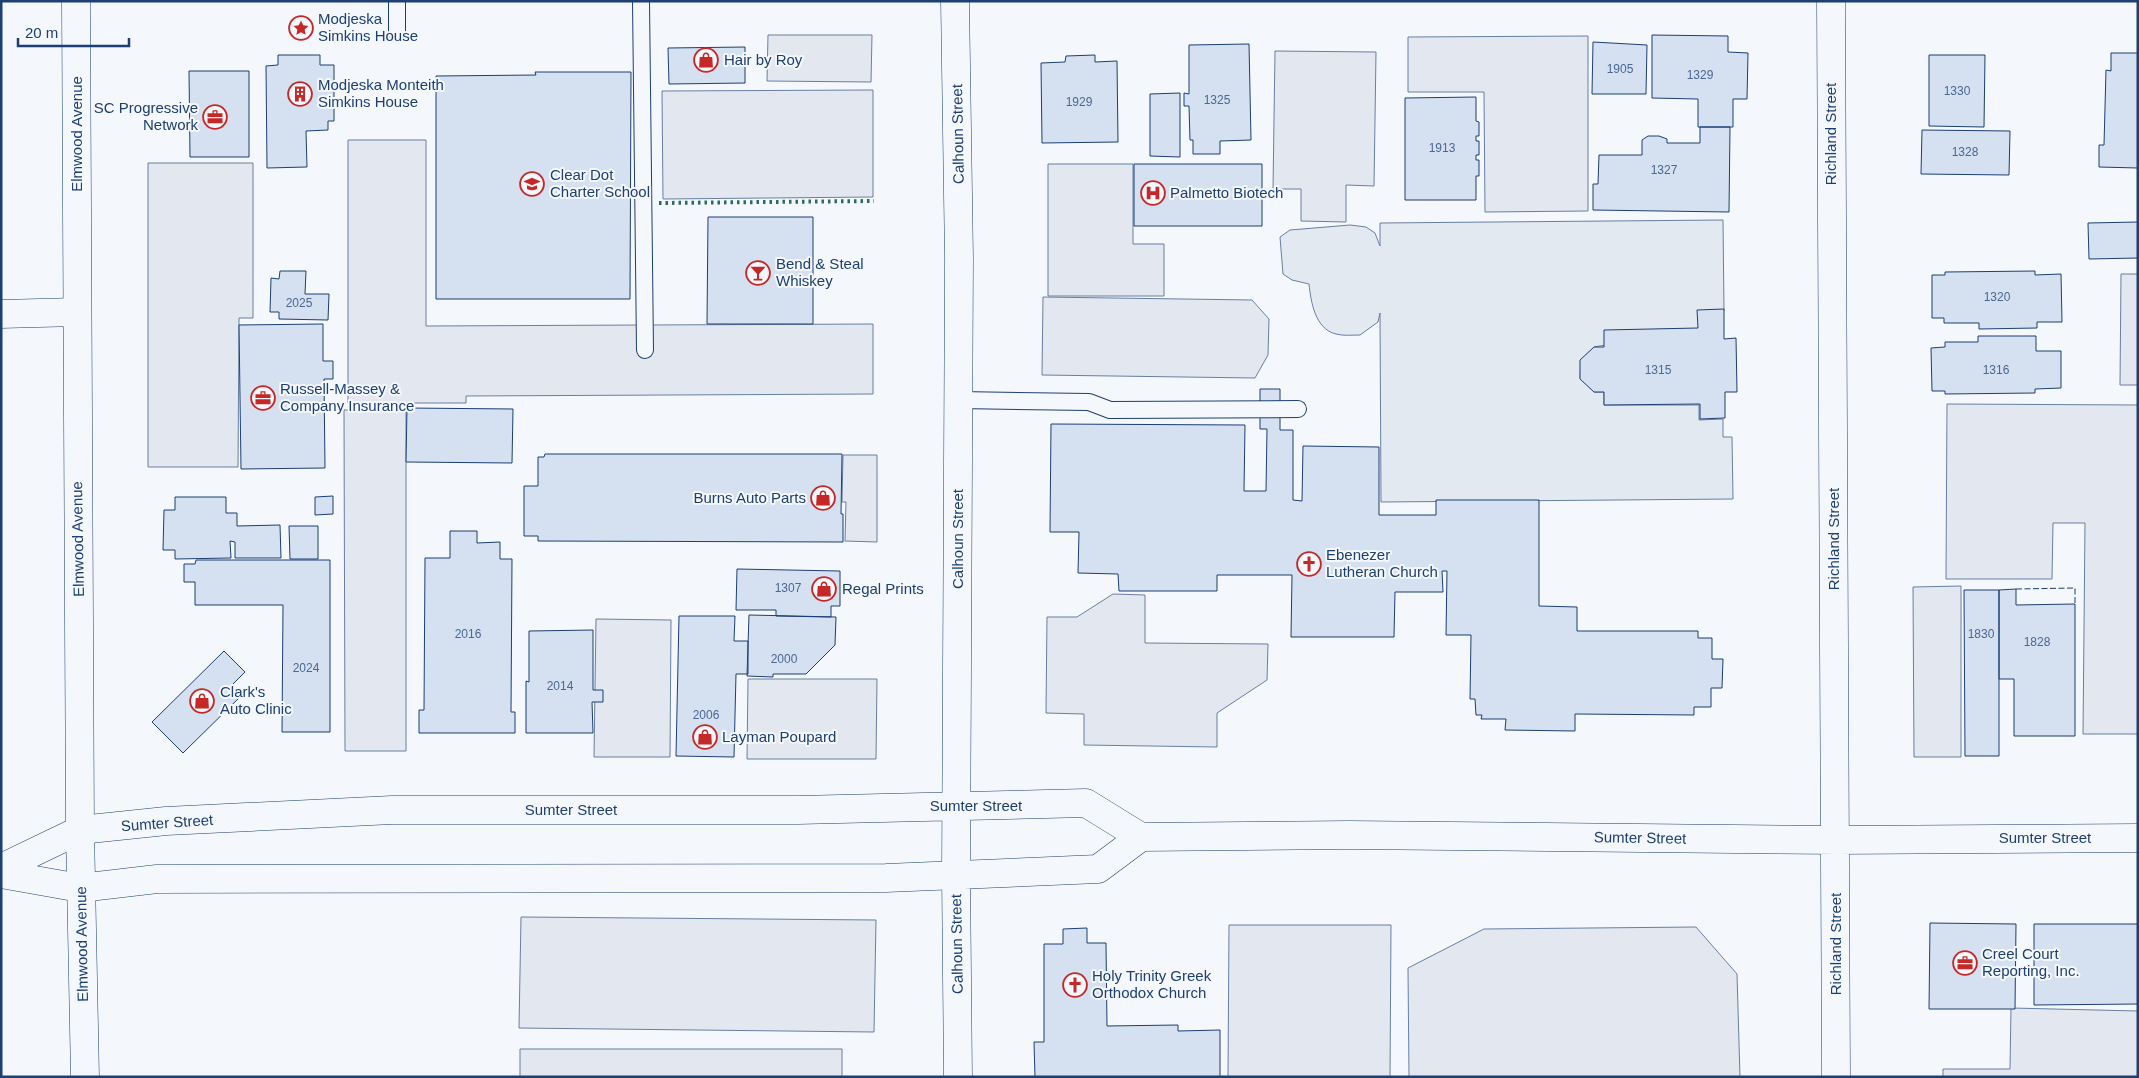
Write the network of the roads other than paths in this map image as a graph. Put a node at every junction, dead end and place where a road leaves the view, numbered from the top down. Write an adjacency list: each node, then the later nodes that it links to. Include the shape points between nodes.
1 (76, 1): 7 (main road, Elmwood Avenue)
2 (397, 1): 6 (lane)
3 (641, 1): 9 (lane)
4 (955, 1): 10 (main road, Calhoun Street, via 959,142)
5 (1830, 1): 16 (main road, Richland Street)
6 (397, 34)
7 (78, 312): 8 (main road); 13 (main road, Elmwood Avenue)
8 (1, 314)
9 (645, 350)
10 (959, 400): 11 (lane, via 1089,402 1110,410); 12 (main road, Calhoun Street)
11 (1298, 409)
12 (957, 804): 13 (main road, Sumter Street, via 798,810 392,810 166,821); 14 (main road, Sumter Street, via 1033,806 1086,803); 19 (main road, Calhoun Street)
13 (80, 830): 17 (main road, Sumter Street); 20 (main road, Elmwood Avenue)
14 (1141, 837): 16 (main road, Sumter Street, via 1350,835); 19 (main road, via 1098,869)
15 (2138, 838): 16 (main road, Sumter Street)
16 (1836, 840): 23 (main road, Richland Street)
17 (1, 868)
18 (1, 874): 20 (main road)
19 (956, 875): 20 (main road, via 886,878 157,879); 22 (main road, Calhoun Street)
20 (80, 888): 21 (main road, Elmwood Avenue)
21 (84, 1077)
22 (958, 1077)
23 (1836, 1077)

